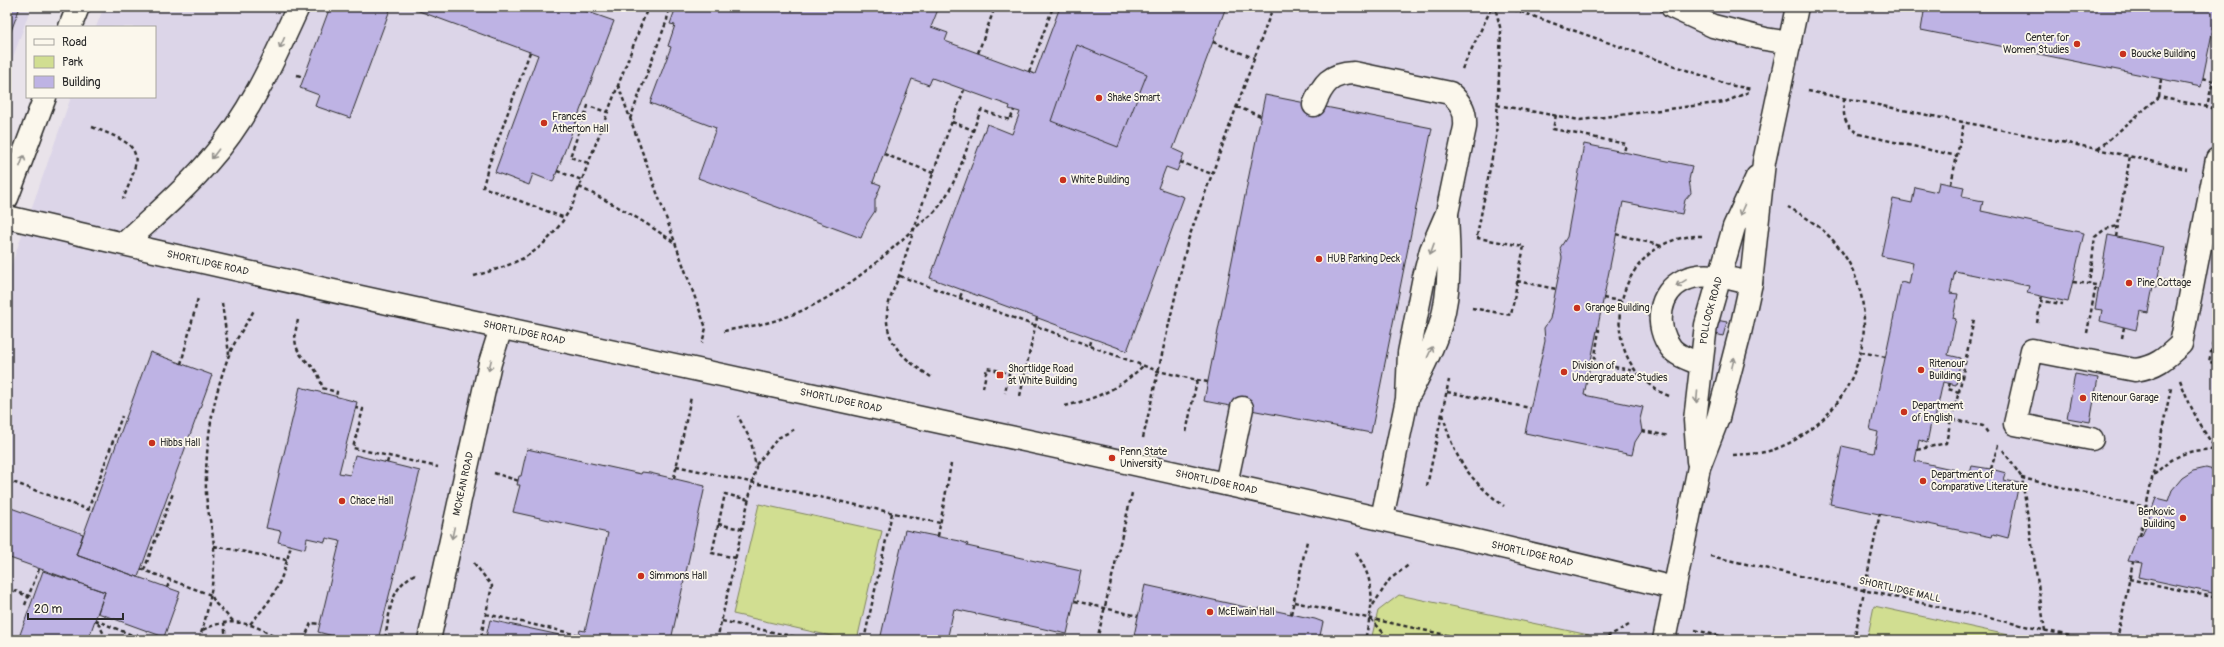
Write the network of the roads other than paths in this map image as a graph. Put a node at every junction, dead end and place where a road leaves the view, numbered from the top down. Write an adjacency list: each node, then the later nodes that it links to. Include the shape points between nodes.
1 (78, 7): 5 (street)
2 (298, 7): 13 (street, one-way to 13, via 276,56 240,120 211,160)
3 (1672, 7): 6 (street, via 1713,26)
4 (1797, 7): 6 (street, POLLOCK ROAD)
5 (70, 26)
6 (1790, 43): 10 (street, POLLOCK ROAD)
7 (45, 98): 11 (street, one-way to 7)
8 (1314, 105): 22 (street, via 1325,83 1333,77 1354,73 1450,93 1462,104 1466,115 1447,213 1431,250 1424,277 1409,353 1407,399)
9 (2217, 159): 19 (street, via 2180,344 2151,368 2135,370 2032,350 2015,424)
10 (1764, 162): 14 (street, POLLOCK ROAD, one-way to 14, via 1734,227); 15 (street, POLLOCK ROAD)
11 (7, 198)
12 (7, 217): 13 (street, SHORTLIDGE ROAD)
13 (125, 243): 16 (street, SHORTLIDGE ROAD)
14 (1719, 276): 15 (street); 17 (street, POLLOCK ROAD, via 1706,325); 17 (street, one-way to 17, via 1701,276 1684,280 1671,290 1662,304 1660,319 1664,337 1672,349)
15 (1750, 283): 20 (street, POLLOCK ROAD, one-way to 15, via 1718,418 1728,383)
16 (500, 328): 21 (street, SHORTLIDGE ROAD); 24 (street, MCKEAN ROAD, one-way to 24)
17 (1700, 364): 20 (street, POLLOCK ROAD, one-way to 20, via 1695,420)
18 (1242, 408): 21 (street)
19 (2092, 439)
20 (1698, 466): 23 (street, POLLOCK ROAD)
21 (1226, 484): 22 (street, SHORTLIDGE ROAD)
22 (1382, 518): 23 (street, SHORTLIDGE ROAD)
23 (1674, 588): 25 (street, POLLOCK ROAD)
24 (429, 640)
25 (1664, 640)

